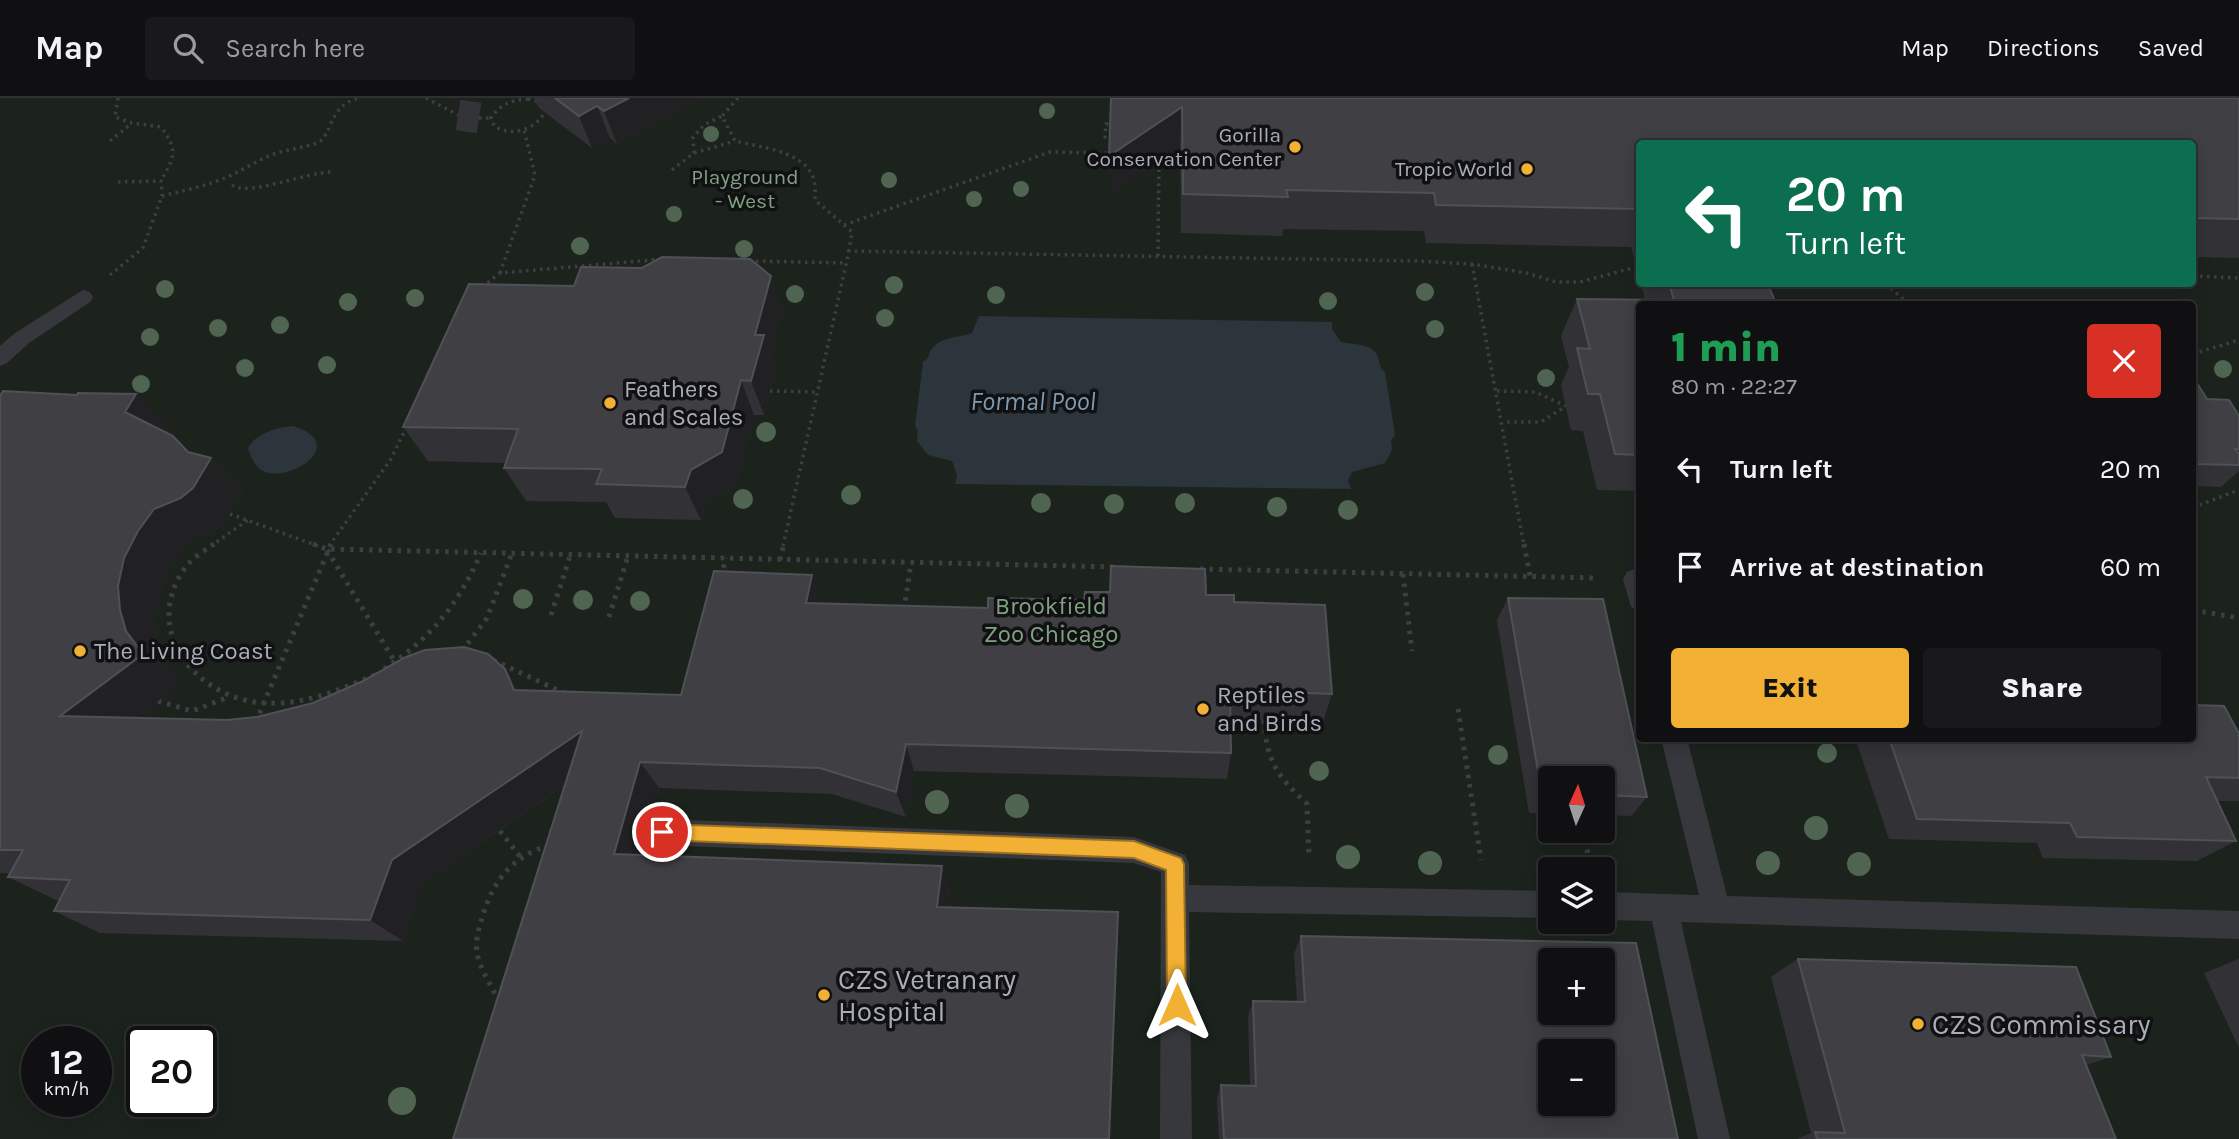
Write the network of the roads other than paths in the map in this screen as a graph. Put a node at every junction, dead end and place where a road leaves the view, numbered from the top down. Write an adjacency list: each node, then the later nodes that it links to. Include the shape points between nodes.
1 (83, 297): 2 (lane)
2 (0, 358)
3 (1675, 742): 9 (lane)
4 (662, 832): 5 (lane, via 1134,850 1175,864)
5 (1177, 898): 6 (lane); 11 (lane)
6 (1538, 905)
7 (1615, 906): 8 (lane)
8 (1663, 907): 9 (lane); 12 (lane)
9 (1716, 909): 10 (lane)
10 (2239, 925)
11 (1176, 1139)
12 (1714, 1139)

